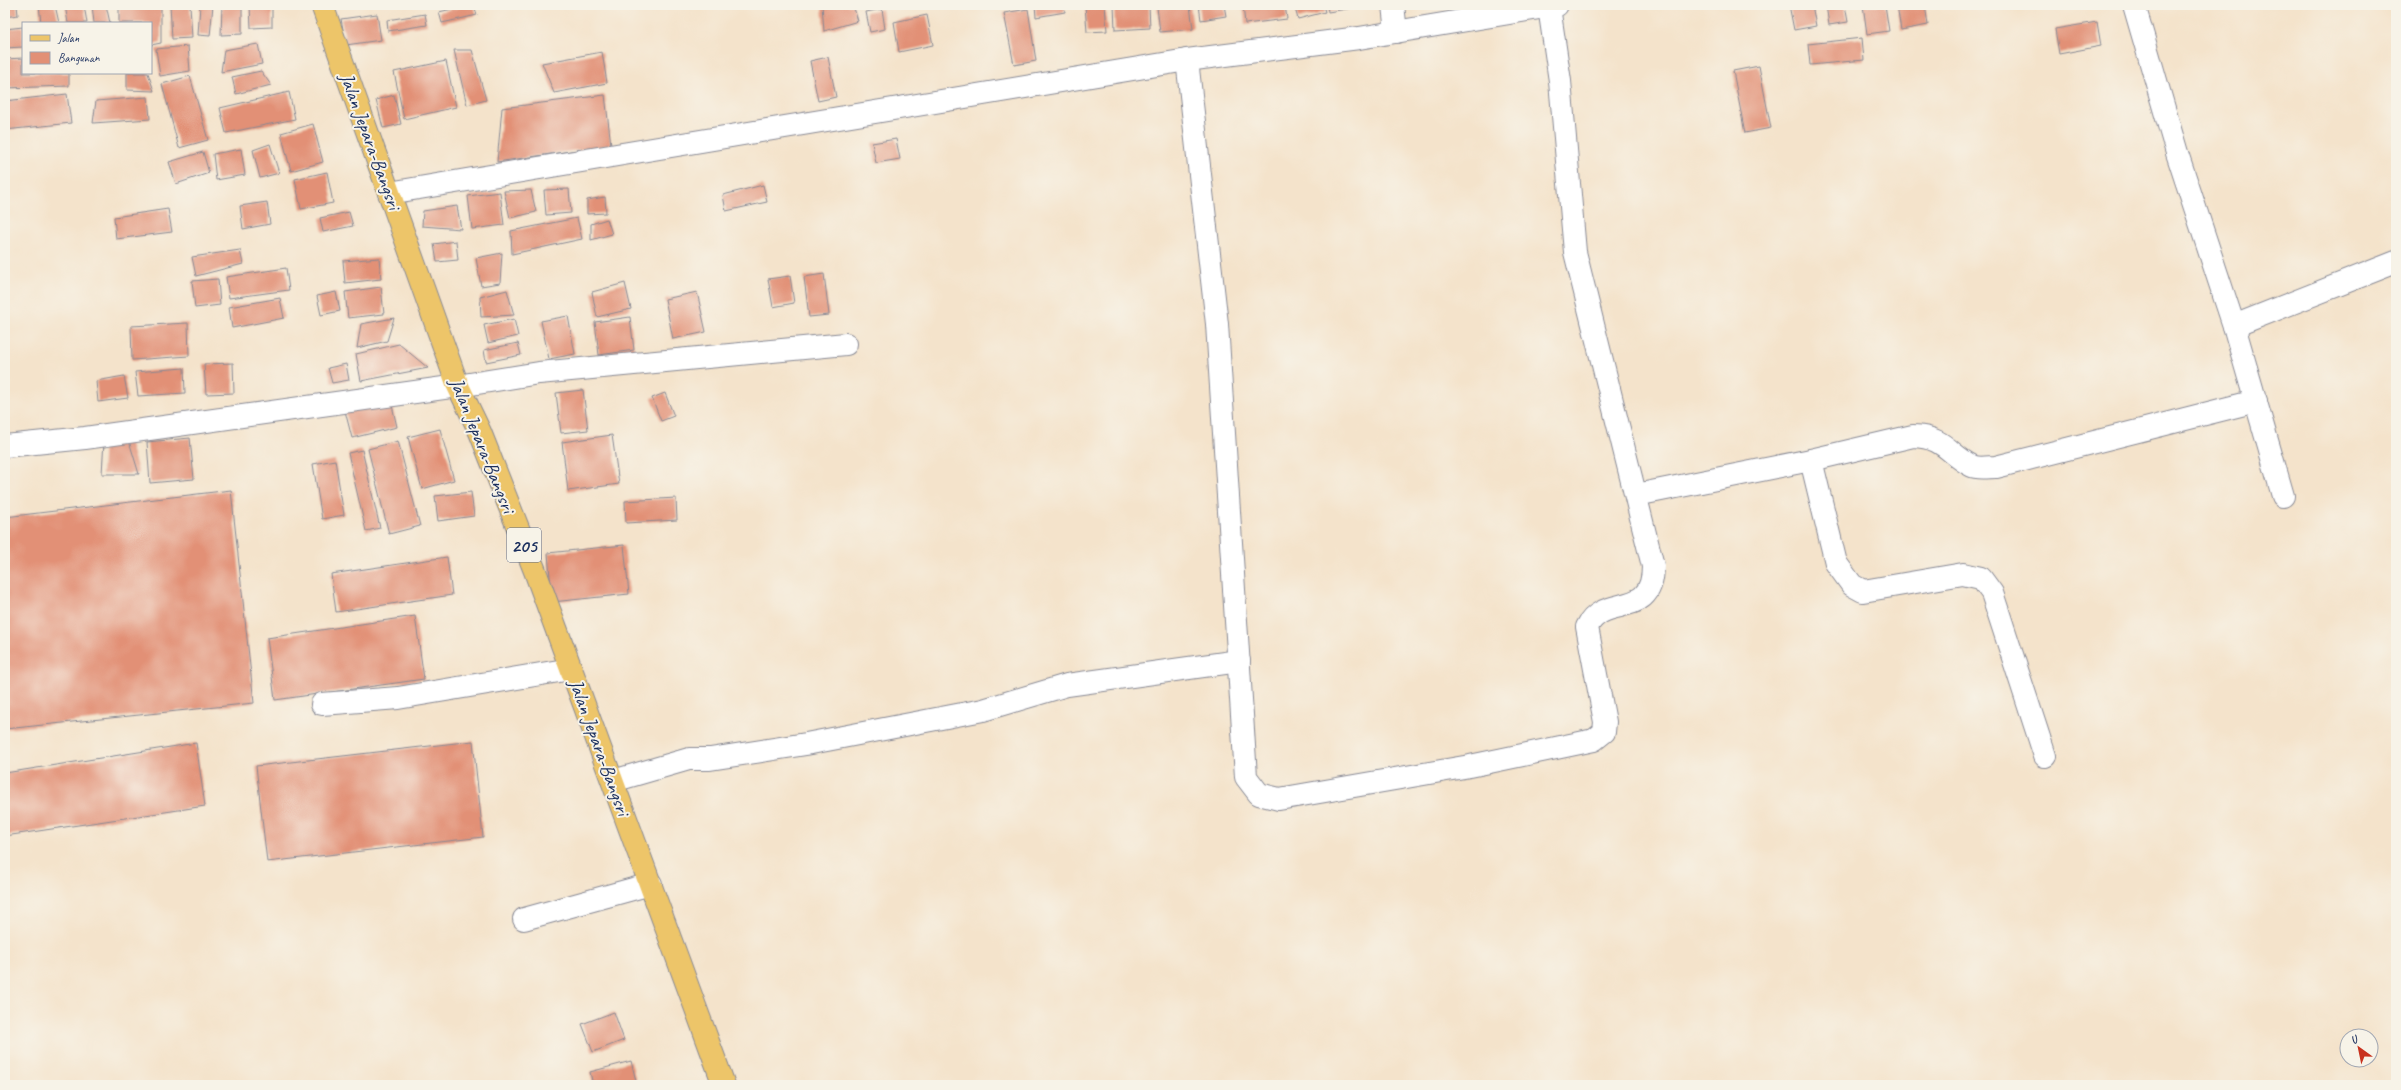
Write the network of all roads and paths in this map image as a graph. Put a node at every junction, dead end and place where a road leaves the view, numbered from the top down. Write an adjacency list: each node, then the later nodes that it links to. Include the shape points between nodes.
1 (322, 5): 7 (main road, Jalan Jepara-Bangsri / 205)
2 (1393, 5): 5 (street)
3 (2134, 5): 9 (street, via 2177,153)
4 (1553, 6): 5 (street); 15 (street, via 1575,252)
5 (1396, 32): 6 (street)
6 (1187, 60): 7 (street); 17 (street, via 1217,324)
7 (389, 193): 11 (main road, Jalan Jepara-Bangsri / 205)
8 (2396, 262): 9 (street)
9 (2234, 326): 12 (street)
10 (846, 344): 11 (street, via 539,373)
11 (458, 386): 13 (street, via 85,438); 18 (main road, Jalan Jepara-Bangsri / 205, via 480,432)
12 (2256, 401): 14 (street, via 1996,467 1973,467 1939,441 1924,436 1913,436); 16 (street)
13 (5, 446)
14 (1810, 460): 15 (street); 20 (street, via 1836,563 1852,585 1863,591 1963,574 1981,578 1986,583 1992,593)
15 (1636, 495): 17 (street, via 1653,566 1653,582 1634,603 1601,613 1590,621 1587,627 1605,722 1604,732 1594,740 1470,766 1278,799 1260,794 1246,777)
16 (2283, 496)
17 (1239, 661): 21 (street, via 1068,685 982,710 806,744 710,759 689,759)
18 (571, 669): 19 (street, via 398,698); 21 (main road, Jalan Jepara-Bangsri / 205)
19 (322, 704)
20 (2046, 756)
21 (613, 781): 22 (main road, Jalan Jepara-Bangsri / 205)
22 (652, 884): 23 (street); 24 (main road, Jalan Jepara-Bangsri / 205)
23 (524, 918)
24 (724, 1085)

